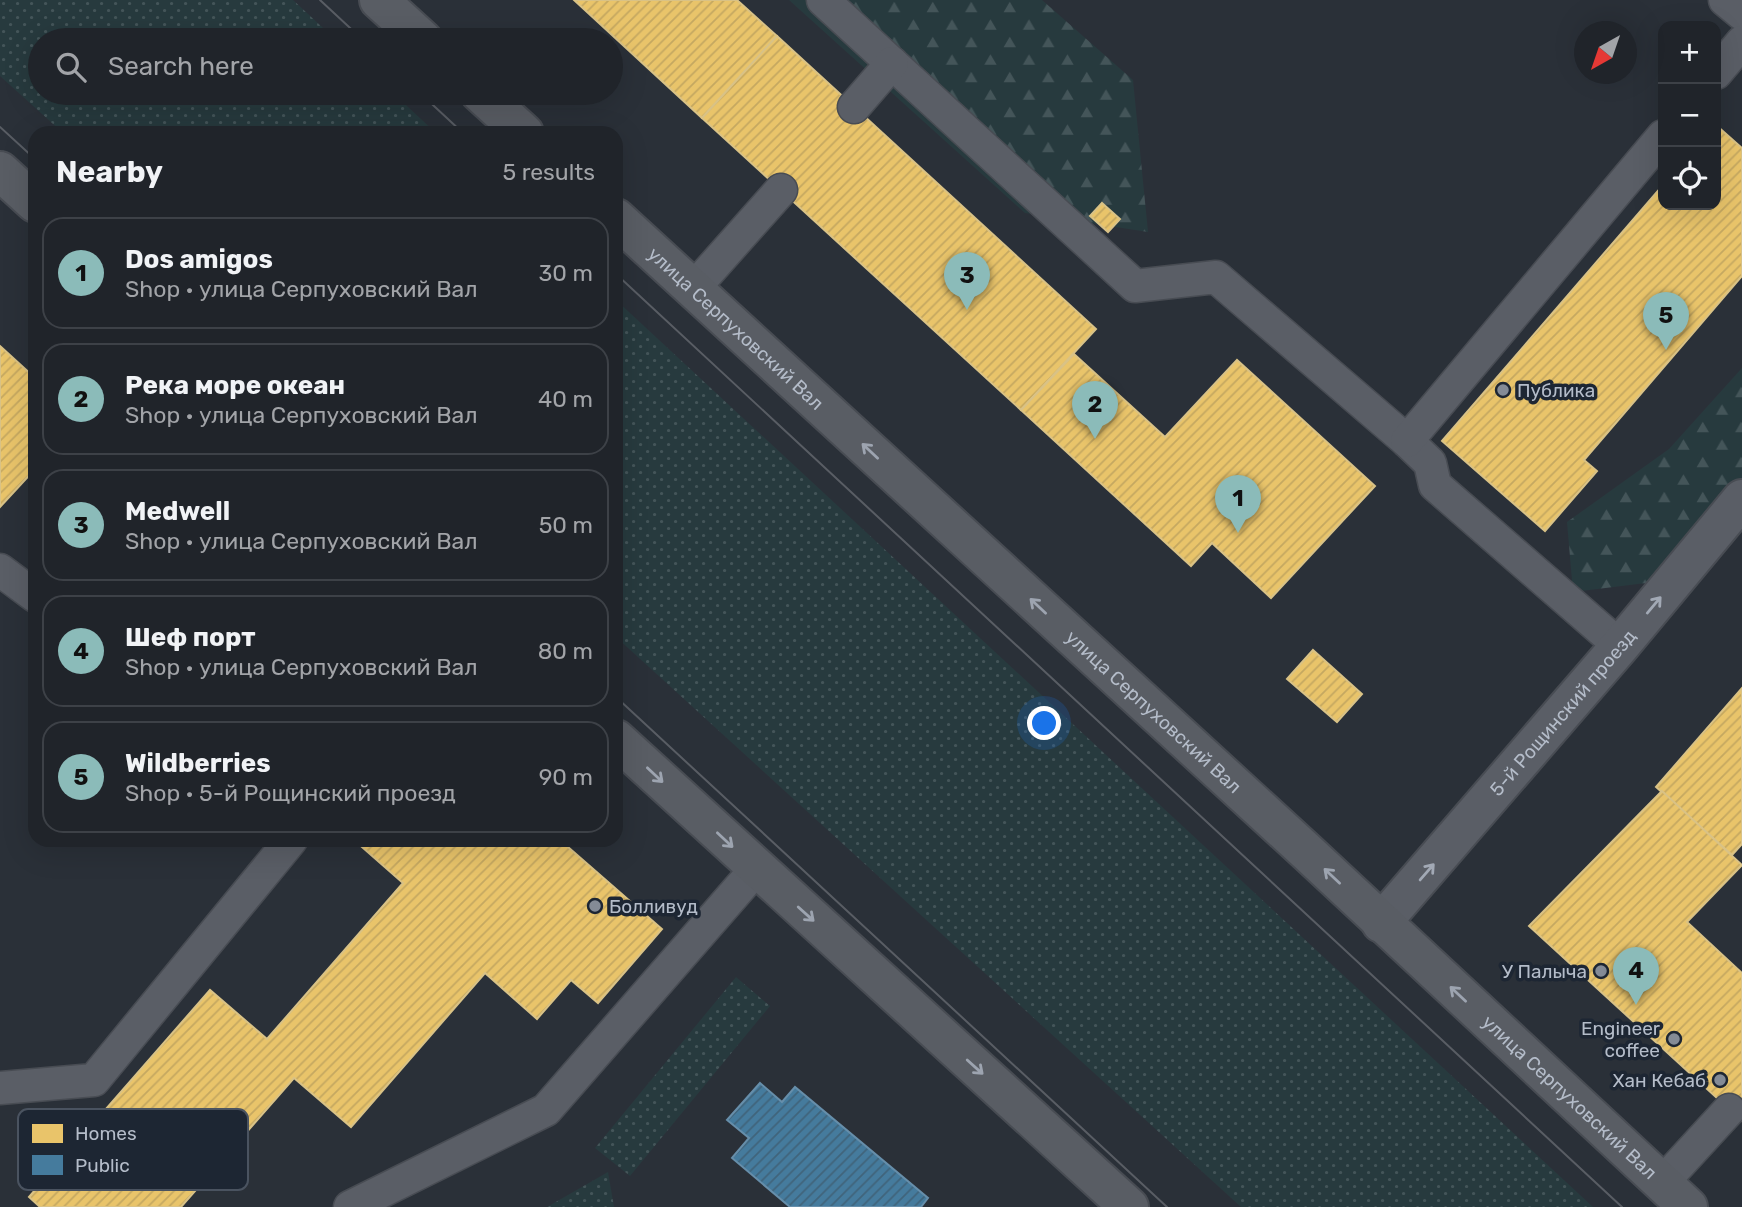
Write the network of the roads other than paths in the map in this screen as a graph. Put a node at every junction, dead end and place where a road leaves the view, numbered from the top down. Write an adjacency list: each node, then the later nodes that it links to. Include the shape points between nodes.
1 (379, 0): 5 (main road)
2 (822, 0): 7 (lane)
3 (1725, 0): 4 (lane)
4 (1742, 14)
5 (410, 28)
6 (1742, 42): 8 (lane)
7 (891, 63): 10 (lane); 18 (lane, via 1135,286 1216,277)
8 (1721, 67)
9 (493, 105): 11 (main road)
10 (854, 107)
11 (516, 126)
12 (1658, 142): 18 (lane)
13 (0, 171): 15 (main road)
14 (781, 190): 17 (lane)
15 (28, 197)
16 (623, 224): 17 (main road, улица Серпуховский Вал)
17 (693, 289): 26 (main road, улица Серпуховский Вал, one-way to 17)
18 (1407, 441): 22 (lane, via 1430,463 1435,485)
19 (1742, 499): 22 (street, 5-й Рощинский проезд, one-way to 19)
20 (0, 570): 21 (lane)
21 (28, 591)
22 (1620, 646): 26 (street, 5-й Рощинский проезд, one-way to 22)
23 (623, 746): 25 (main road, one-way to 25)
24 (285, 847): 27 (lane, via 94,1080)
25 (756, 869): 30 (main road, one-way to 30); 31 (lane, via 546,1110)
26 (1381, 923): 29 (main road, улица Серпуховский Вал, one-way to 26)
27 (0, 1088)
28 (1729, 1110): 29 (lane)
29 (1675, 1195)
30 (1118, 1204)
31 (350, 1207)

